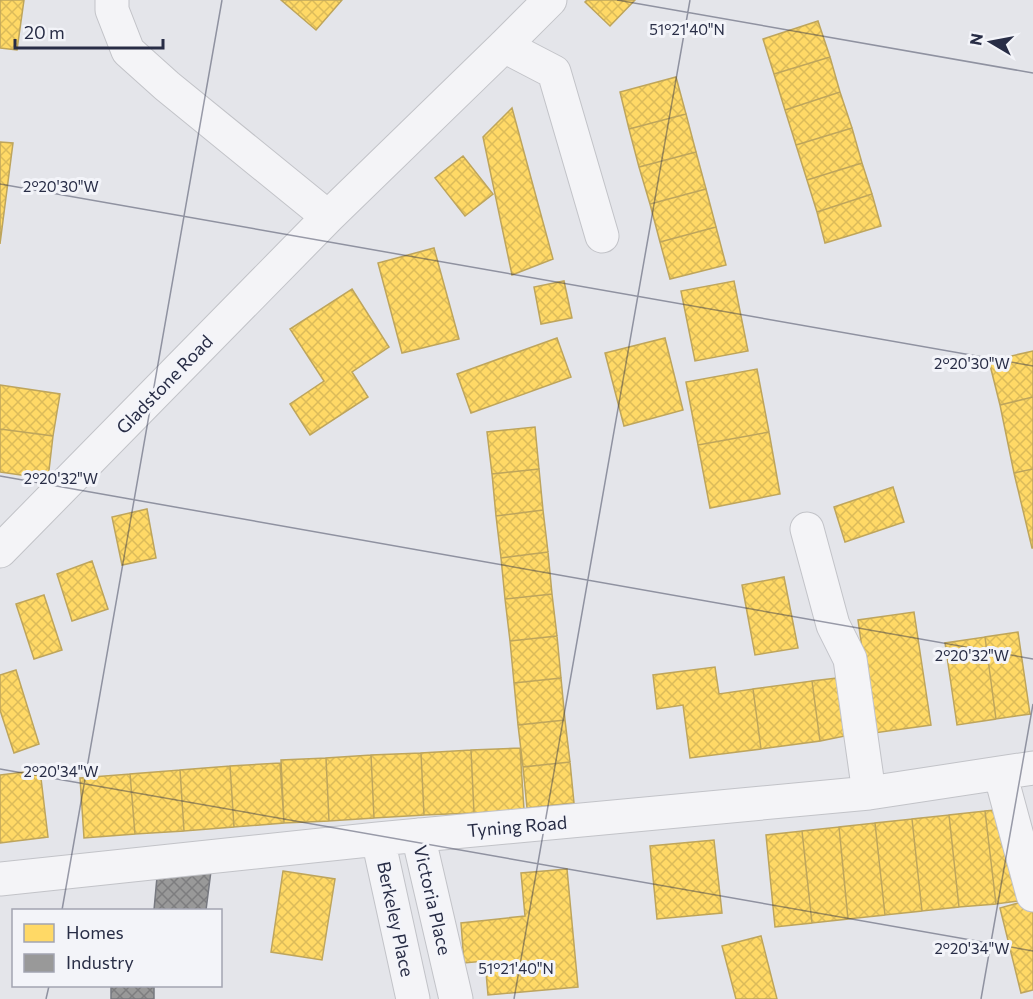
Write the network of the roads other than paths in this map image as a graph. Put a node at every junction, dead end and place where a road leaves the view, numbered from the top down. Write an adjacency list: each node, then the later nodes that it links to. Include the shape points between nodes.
1 (112, 0): 4 (street, via 128,51)
2 (550, 0): 3 (street, Gladstone Road)
3 (504, 46): 4 (street, Gladstone Road); 5 (street, via 554,72)
4 (328, 218): 7 (street, Gladstone Road)
5 (602, 236)
6 (807, 529): 10 (street, via 833,625 850,659)
7 (0, 551)
8 (1033, 768): 9 (street, Tyning Road)
9 (1000, 773): 10 (street, Tyning Road); 14 (street)
10 (869, 793): 11 (street, Tyning Road)
11 (418, 836): 12 (street, Tyning Road); 16 (street, Victoria Place)
12 (378, 839): 13 (street, Tyning Road); 15 (street, Berkeley Place)
13 (0, 879)
14 (1033, 895)
15 (413, 999)
16 (456, 999)

